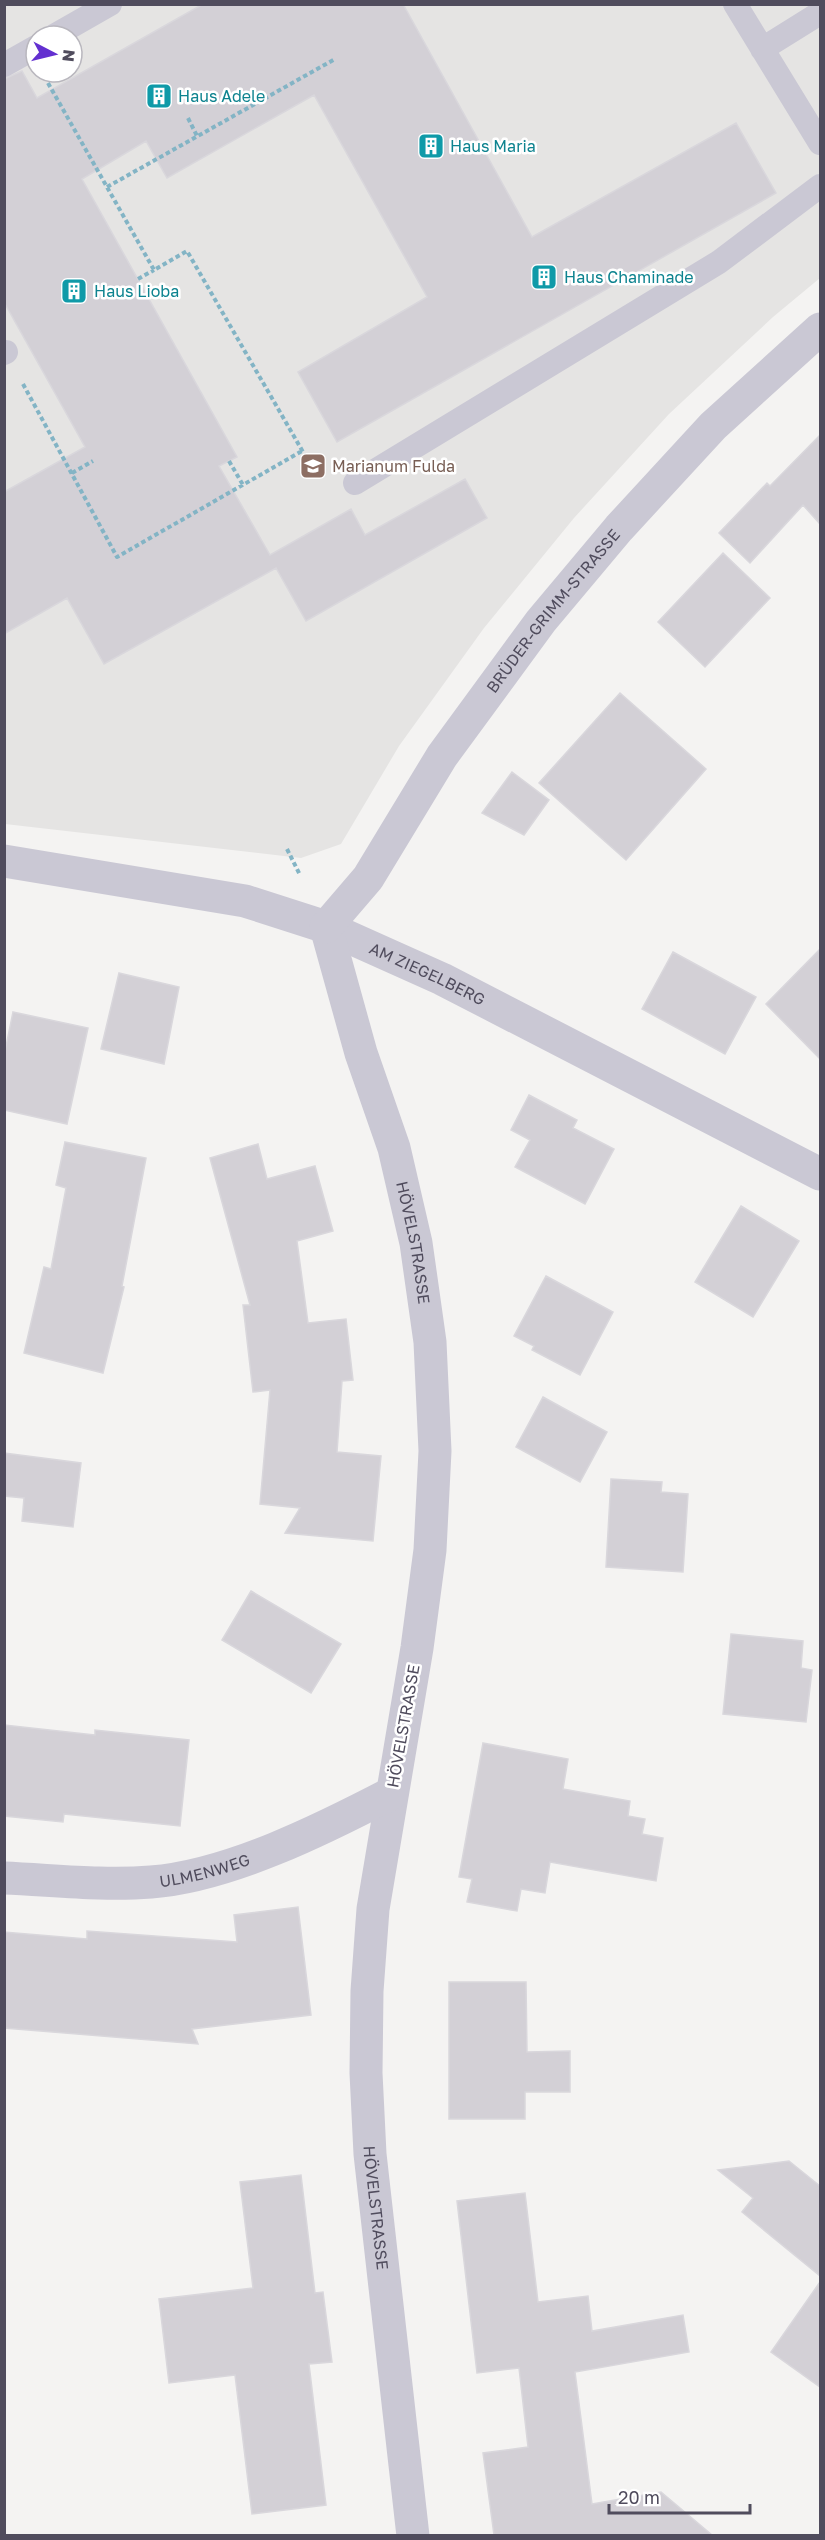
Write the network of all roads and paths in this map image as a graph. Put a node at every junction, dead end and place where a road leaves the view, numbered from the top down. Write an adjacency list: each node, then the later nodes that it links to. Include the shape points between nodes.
1 (110, 4): 4 (lane)
2 (735, 4): 5 (lane)
3 (820, 14): 5 (lane)
4 (75, 24)
5 (762, 49): 12 (lane)
6 (24, 53): 8 (lane)
7 (335, 59): 11 (path)
8 (4, 65)
9 (49, 84): 14 (path)
10 (188, 118): 11 (path)
11 (197, 136): 14 (path)
12 (820, 143)
13 (820, 186): 23 (lane, via 719,262)
14 (107, 187): 15 (path)
15 (154, 270): 16 (path); 19 (path, via 187,251)
16 (138, 279)
17 (820, 329): 26 (street, BRÜDER-GRIMM-STRASSE, via 713,426 619,528 541,621 442,756 368,878)
18 (5, 352): 22 (path)
19 (302, 451): 23 (path, via 329,498); 24 (path)
20 (93, 461): 22 (path)
21 (229, 461): 24 (path)
22 (72, 473): 24 (path, via 117,557)
23 (355, 483)
24 (243, 485)
25 (4, 861): 26 (street, AM ZIEGELBERG, via 245,901)
26 (326, 927): 27 (street, AM ZIEGELBERG, via 442,979); 28 (street, HÖVELSTRASSE, via 361,1053 394,1148 416,1243 430,1342 435,1451 430,1550)
27 (820, 1174)
28 (392, 1793): 29 (street, ULMENWEG, via 292,1841 197,1875 152,1882); 30 (street, HÖVELSTRASSE, via 373,1909 366,1991 366,2073 372,2166)
29 (4, 1878)
30 (413, 2535)

